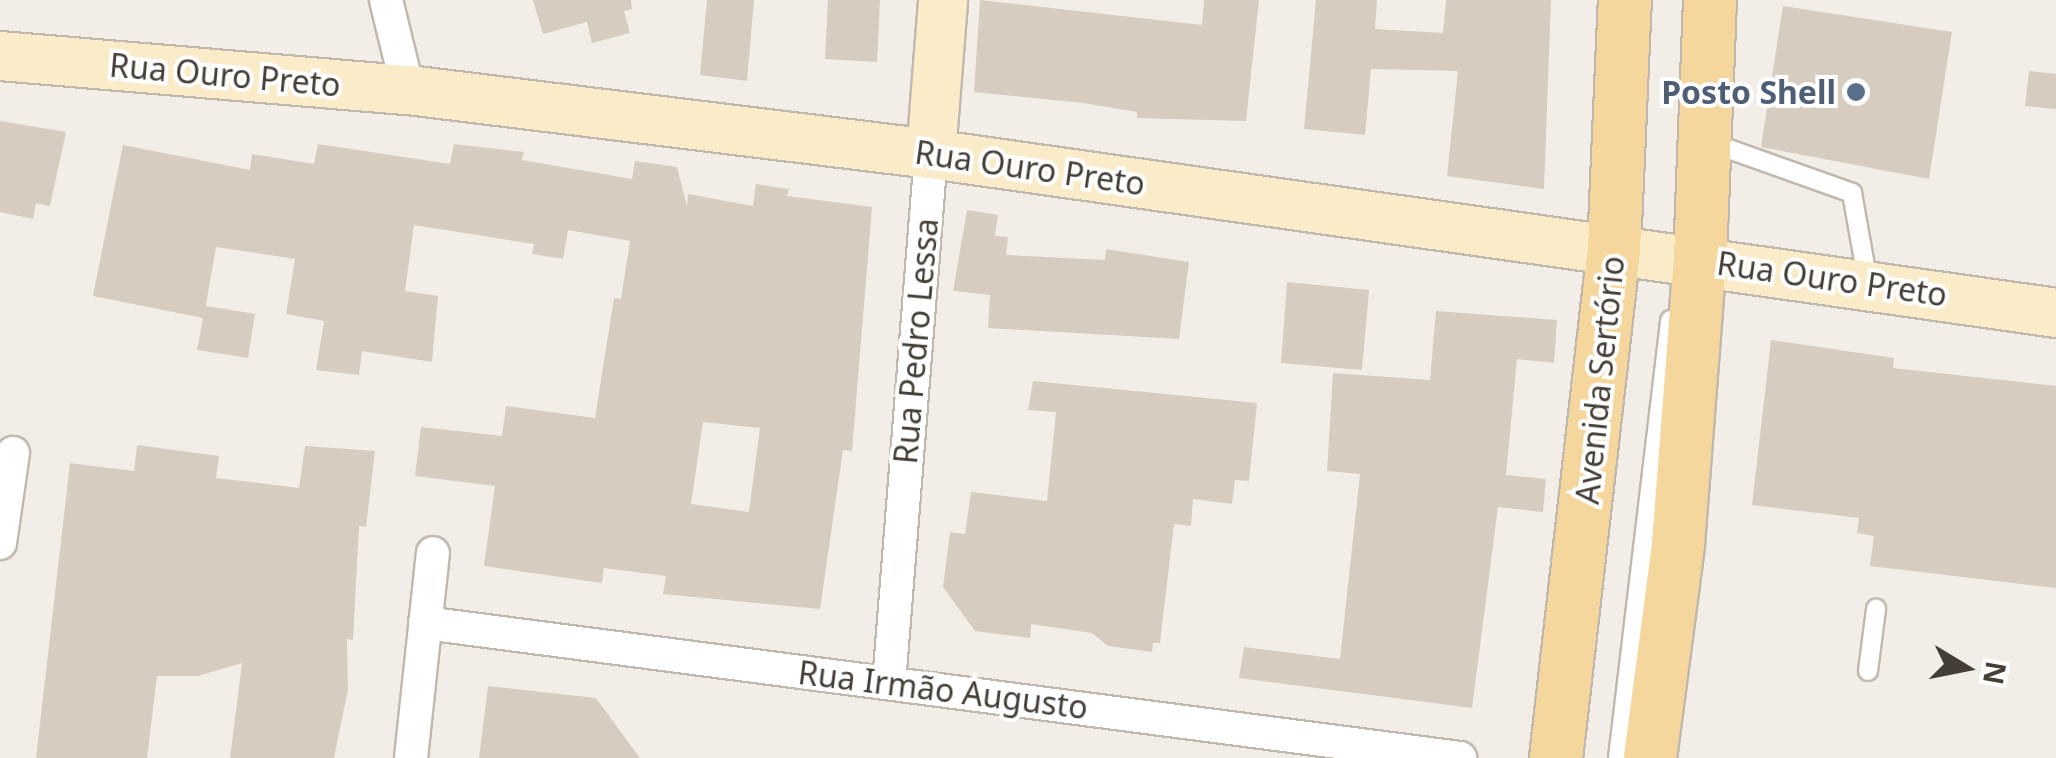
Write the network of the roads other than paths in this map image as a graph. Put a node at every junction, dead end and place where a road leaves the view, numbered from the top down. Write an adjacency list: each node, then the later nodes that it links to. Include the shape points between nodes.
1 (386, 0): 6 (street)
2 (943, 0): 8 (main road, Rua Pedro Lessa)
3 (1626, 0): 9 (main road, Avenida Sertório)
4 (1710, 0): 7 (main road, Avenida Sertório)
5 (0, 56): 6 (main road, Rua Ouro Preto)
6 (408, 90): 8 (main road, Rua Ouro Preto)
7 (1704, 141): 9 (main road, Avenida Sertório); 10 (lane, via 1852,193)
8 (931, 154): 9 (main road, Rua Ouro Preto); 18 (street, Rua Pedro Lessa)
9 (1659, 259): 10 (main road, Rua Ouro Preto); 21 (main road, Avenida Sertório); 22 (lane); 23 (main road, Avenida Sertório, via 1678,544)
10 (1868, 283): 11 (main road, Rua Ouro Preto)
11 (2056, 313)
12 (13, 452): 13 (street)
13 (0, 543)
14 (433, 553): 16 (street)
15 (1876, 609): 17 (lane)
16 (426, 623): 18 (street, Rua Irmão Augusto); 19 (street)
17 (1868, 671)
18 (889, 683): 20 (street, Rua Irmão Augusto)
19 (412, 758)
20 (1460, 758)
21 (1556, 758)
22 (1618, 758)
23 (1650, 758)

